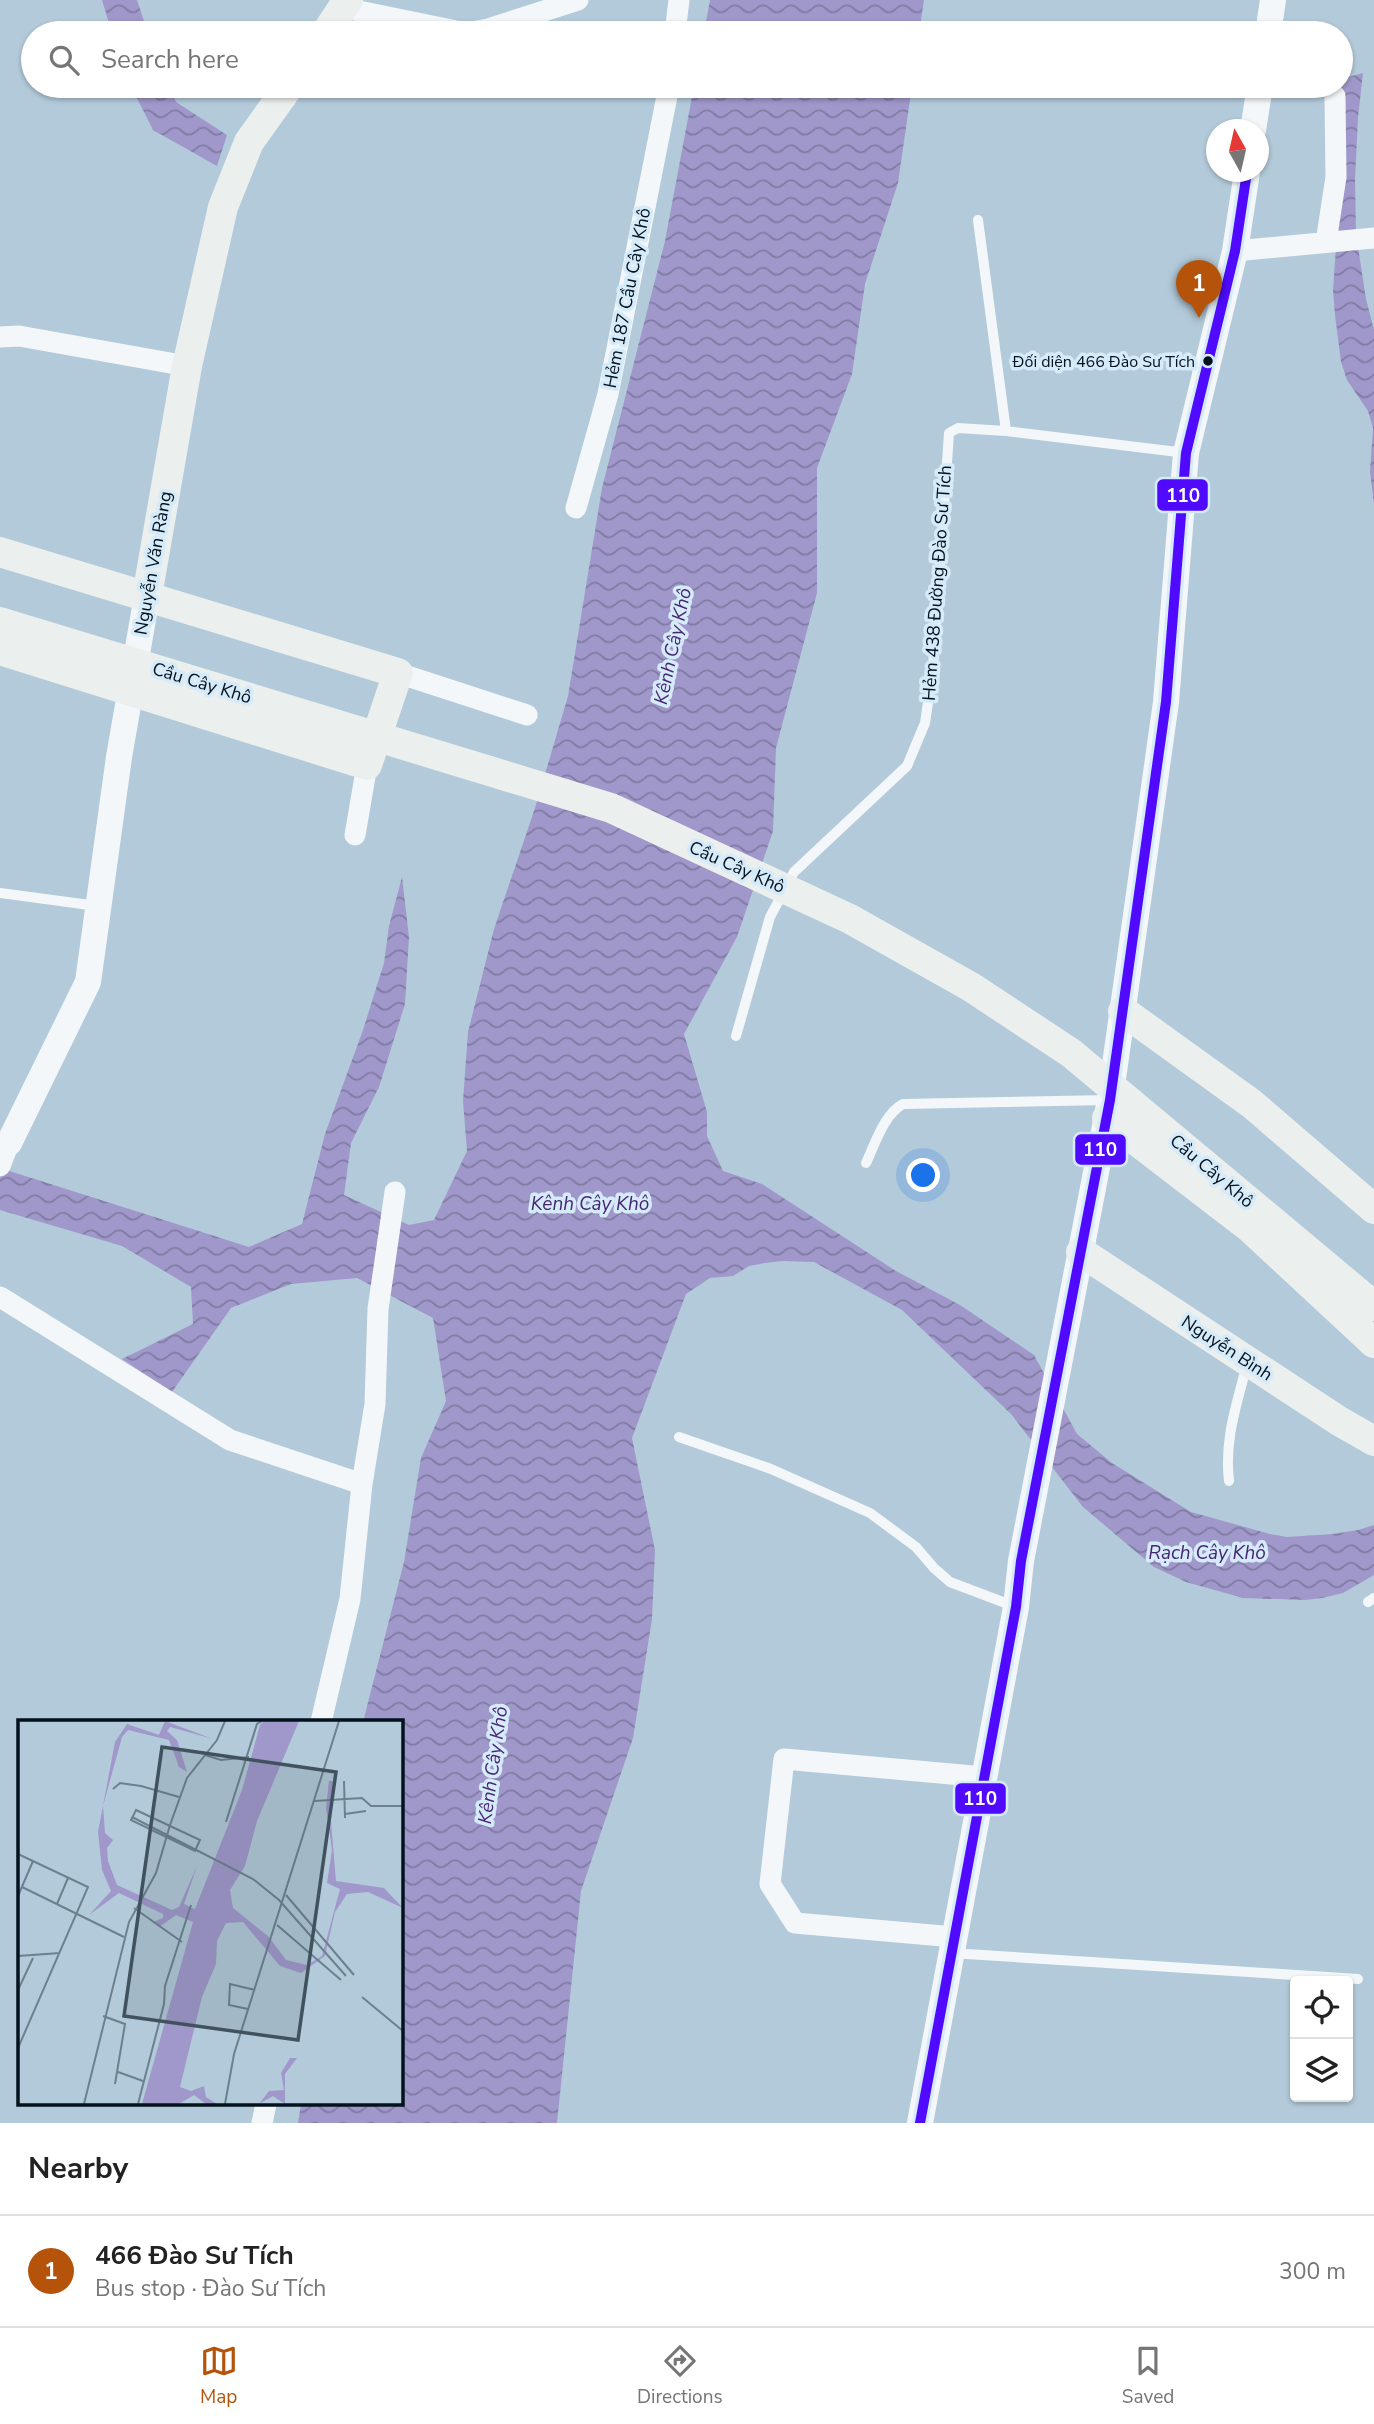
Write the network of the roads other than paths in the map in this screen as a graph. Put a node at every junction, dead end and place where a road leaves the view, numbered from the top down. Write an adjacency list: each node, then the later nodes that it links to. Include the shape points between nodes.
1 (578, 0): 7 (street)
2 (679, 0): 8 (street)
3 (1273, 0): 9 (street)
4 (346, 4): 5 (main road); 6 (street)
5 (334, 21)
6 (416, 21)
7 (513, 21)
8 (676, 21)
9 (1270, 21)
10 (280, 98): 21 (main road, Nguyễn Văn Ràng, via 249,142 223,208)
11 (667, 98): 24 (street, Hẻm 187 Cầu Cây Khô, via 608,394)
12 (1258, 98): 14 (street)
13 (1335, 98): 18 (street, via 1336,177)
14 (1255, 119)
15 (1245, 182): 19 (street)
16 (978, 220): 22 (lane)
17 (1370, 238): 18 (street)
18 (1328, 242): 19 (street)
19 (1235, 251): 23 (street)
20 (0, 337): 21 (street, via 19,336)
21 (187, 366): 26 (main road, Nguyễn Văn Ràng)
22 (1006, 431): 23 (lane, Hẻm 438 Đường Đào Sư Tích); 37 (lane, Hẻm 438 Đường Đào Sư Tích, via 958,428 949,433 925,723 907,766 794,872 770,917)
23 (1186, 453): 36 (street, via 1166,702)
24 (576, 508)
25 (0, 552): 26 (main road)
26 (147, 596): 29 (main road); 30 (street, Nguyễn Văn Ràng)
27 (0, 622): 45 (main road, Cầu Cây Khô, via 611,808 850,919 971,987 1071,1053)
28 (0, 650): 30 (main road)
29 (398, 673): 31 (street); 32 (main road)
30 (131, 690): 32 (main road); 35 (street, Nguyễn Văn Ràng)
31 (527, 715)
32 (367, 765): 33 (street)
33 (355, 835)
34 (0, 893): 35 (lane)
35 (97, 906): 39 (street, Nguyễn Văn Ràng, via 88,982)
36 (1123, 1011): 38 (street); 42 (main road, via 1252,1104)
37 (736, 1035)
38 (1109, 1109): 40 (lane, via 903,1104 894,1109); 43 (street); 46 (main road, via 1249,1227)
39 (4, 1154)
40 (866, 1163)
41 (395, 1192): 51 (street, via 378,1309 375,1404)
42 (1374, 1209)
43 (1081, 1252): 47 (main road, Nguyễn Bình); 52 (street)
44 (0, 1297): 51 (street, via 230,1440)
45 (1374, 1306)
46 (1374, 1343)
47 (1248, 1361): 49 (main road, Nguyễn Bình); 50 (lane, via 1228,1438)
48 (679, 1437): 52 (lane, via 771,1469 870,1513 916,1547 950,1582)
49 (1374, 1441)
50 (1229, 1481)
51 (362, 1484): 53 (street, via 350,1599)
52 (1016, 1607): 54 (street)
53 (321, 1720)
54 (984, 1777): 55 (street); 55 (street, via 784,1759 770,1884 795,1923)
55 (953, 1945): 56 (lane); 57 (street)
56 (1358, 1979)
57 (920, 2123)

